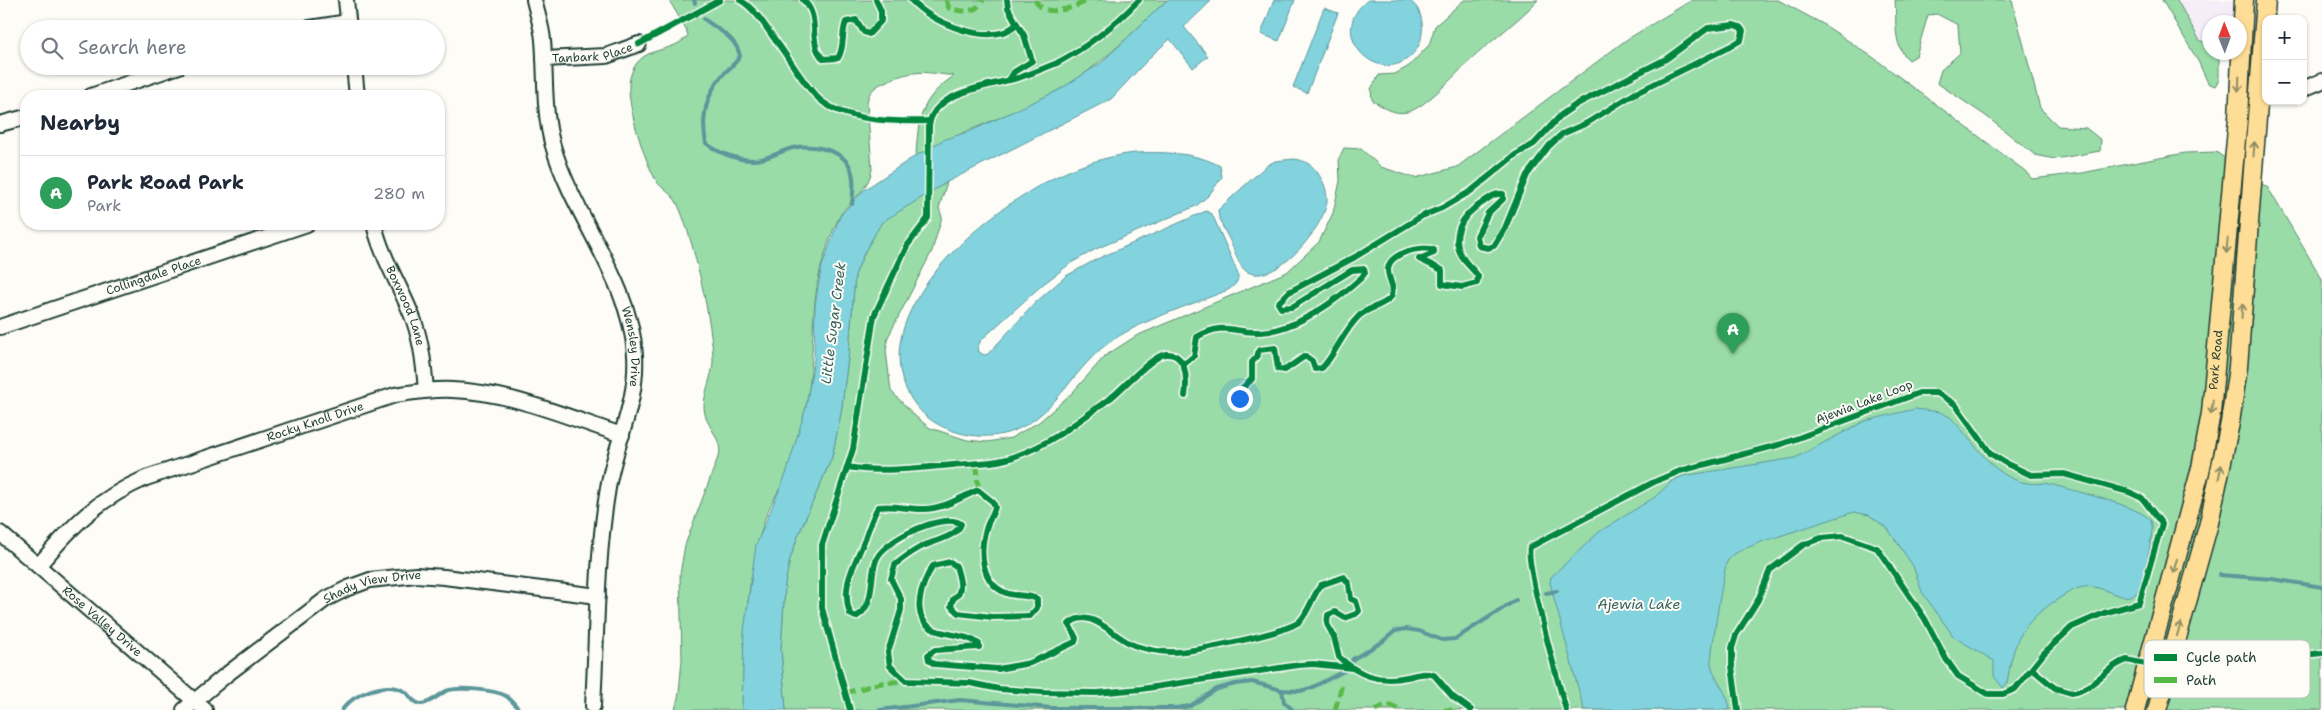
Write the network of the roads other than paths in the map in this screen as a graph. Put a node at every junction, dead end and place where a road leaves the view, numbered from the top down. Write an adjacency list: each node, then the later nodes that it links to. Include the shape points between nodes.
1 (346, 0): 5 (street)
2 (534, 0): 7 (street, Wensley Drive, via 541,26)
3 (2244, 0): 17 (main road, Park Road, one-way to 17)
4 (2266, 0): 8 (main road, Park Road)
5 (348, 20)
6 (640, 44): 7 (street, Tanbark Place, via 606,56)
7 (544, 59): 24 (street, Wensley Drive, via 548,118 561,170 618,288 632,331 635,380)
8 (2264, 60)
9 (153, 75): 13 (street)
10 (355, 75): 14 (street)
11 (2322, 81): 12 (street)
12 (2307, 87)
13 (109, 90)
14 (356, 90)
15 (2262, 105): 17 (street)
16 (2263, 105): 29 (main road, Park Road, one-way to 16, via 2210,522 2230,424)
17 (2238, 118): 28 (main road, Park Road, one-way to 28, via 2212,413 2201,468)
18 (20, 119): 19 (street)
19 (0, 124)
20 (289, 230): 22 (street, Collingdale Place)
21 (376, 230): 23 (street, Boxwood Lane, via 385,260 414,321)
22 (0, 327)
23 (426, 390): 24 (street, Rocky Knoll Drive, via 480,392 509,398); 26 (street, Rocky Knoll Drive, via 381,399 123,488 90,509)
24 (622, 435): 27 (street, Wensley Drive, via 608,486)
25 (0, 533): 26 (street, Rose Valley Drive)
26 (38, 566): 32 (street, Rose Valley Drive)
27 (598, 596): 31 (street, Wensley Drive); 32 (street, Shady View Drive, via 416,575 370,580 326,599)
28 (2155, 640)
29 (2177, 640)
30 (2144, 680): 33 (main road, Park Road, one-way to 33)
31 (594, 706)
32 (194, 707)
33 (2136, 710)

